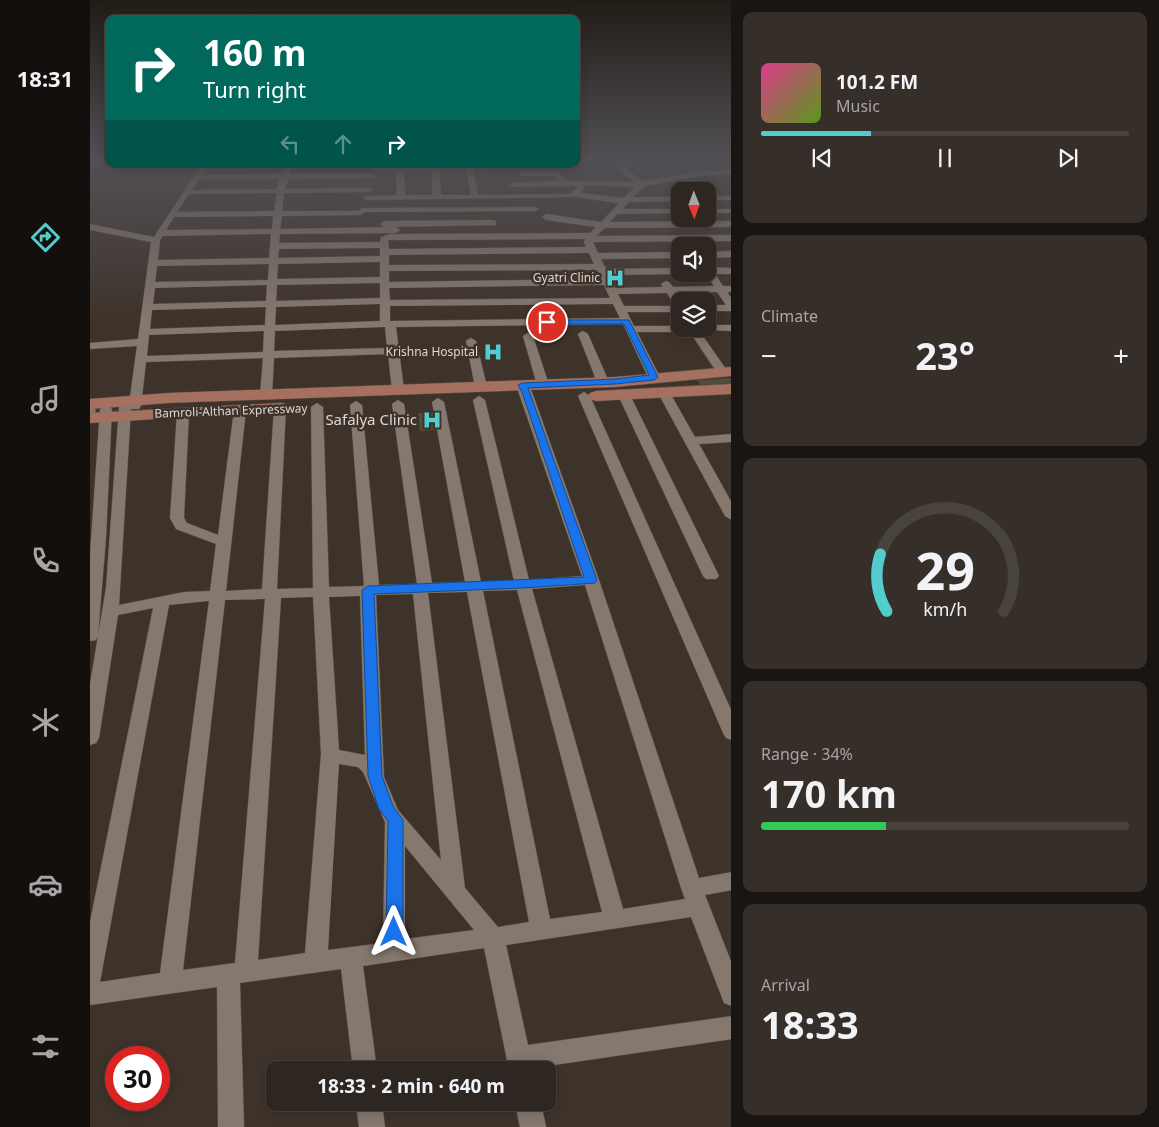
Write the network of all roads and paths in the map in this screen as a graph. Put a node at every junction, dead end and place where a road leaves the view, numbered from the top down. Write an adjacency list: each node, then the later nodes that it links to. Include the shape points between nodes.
1 (173, 214): 10 (street)
2 (279, 214): 11 (street)
3 (342, 214): 11 (street)
4 (361, 214): 16 (street)
5 (427, 214): 18 (street)
6 (488, 214): 12 (street)
7 (614, 214): 14 (street)
8 (716, 215): 15 (street)
9 (546, 217): 14 (street)
10 (169, 219): 11 (street); 19 (street)
11 (277, 222): 16 (street); 19 (street); 27 (street)
12 (493, 223): 18 (street); 21 (street)
13 (671, 224): 14 (street)
14 (603, 225): 22 (street)
15 (728, 225)
16 (357, 226): 18 (street); 26 (street)
17 (90, 227): 19 (street)
18 (426, 227)
19 (158, 236): 35 (street)
20 (450, 237): 21 (street); 28 (street); 36 (street, via 384,239)
21 (508, 237): 22 (street)
22 (590, 238): 25 (street); 29 (street, via 588,242)
23 (731, 238): 24 (street)
24 (716, 239)
25 (671, 241)
26 (350, 245): 27 (street); 36 (street)
27 (274, 246): 34 (street)
28 (452, 251): 29 (street); 36 (street); 37 (street)
29 (593, 253): 32 (street); 38 (street)
30 (716, 254): 31 (street)
31 (731, 254)
32 (648, 255): 33 (street); 41 (street)
33 (671, 255)
34 (274, 261): 35 (street); 36 (street); 43 (street)
35 (153, 263): 46 (street)
36 (382, 266): 37 (street); 43 (street); 45 (street); 51 (street)
37 (457, 268): 38 (street); 45 (street)
38 (602, 269): 41 (street); 47 (street)
39 (716, 271): 40 (street)
40 (731, 271)
41 (657, 272): 42 (street); 50 (street)
42 (671, 272)
43 (276, 275): 46 (street); 53 (street)
44 (715, 282): 48 (street)
45 (459, 284): 47 (street); 52 (street)
46 (150, 285): 56 (street)
47 (610, 286): 50 (street); 54 (street)
48 (720, 289): 49 (street); 50 (street); 55 (street)
49 (731, 289)
50 (670, 290)
51 (384, 302): 52 (street); 53 (street); 61 (street)
52 (462, 302): 54 (street); 60 (street)
53 (271, 304): 56 (street); 63 (street)
54 (619, 305): 57 (street); 62 (street)
55 (731, 306)
56 (148, 307): 69 (street)
57 (671, 307)
58 (731, 307): 59 (street)
59 (716, 308)
60 (467, 323): 61 (street); 62 (street)
61 (387, 324): 63 (street); 73 (street)
62 (629, 325): 64 (street); 77 (street)
63 (270, 327): 69 (street); 74 (street)
64 (671, 327)
65 (716, 328): 66 (street)
66 (731, 328)
67 (583, 334): 78 (street)
68 (528, 336): 79 (street)
69 (144, 337): 72 (street); 75 (street)
70 (699, 337): 76 (street)
71 (471, 341): 84 (street)
72 (90, 346)
73 (393, 351): 74 (street); 87 (street)
74 (268, 354): 75 (street); 85 (street)
75 (142, 359): 91 (street)
76 (729, 376): 77 (main road); 81 (main road, via 681,388)
77 (654, 377): 78 (main road)
78 (603, 382): 79 (main road)
79 (542, 385): 82 (main road)
80 (731, 389): 83 (main road, Bamroli-Althan Expressway)
81 (621, 391): 82 (main road, Bamroli-Althan Expressway); 83 (main road, Bamroli-Althan Expressway); 86 (main road, Bamroli-Althan Expressway); 103 (street)
82 (525, 392): 84 (main road, Bamroli-Althan Expressway); 86 (main road, Bamroli-Althan Expressway); 91 (main road, Bamroli-Althan Expressway); 104 (street)
83 (664, 393): 100 (street)
84 (480, 394): 87 (main road); 88 (main road, Bamroli-Althan Expressway); 105 (street)
85 (266, 395): 87 (main road); 91 (main road)
86 (584, 396): 115 (street)
87 (398, 397): 88 (main road, Bamroli-Althan Expressway); 90 (main road, Bamroli-Althan Expressway); 107 (street)
88 (438, 402): 106 (street)
89 (90, 404): 91 (main road)
90 (356, 405): 92 (main road, Bamroli-Althan Expressway); 108 (street)
91 (130, 407): 96 (main road, Bamroli-Althan Expressway); 97 (main road, Bamroli-Althan Expressway); 113 (street)
92 (317, 407): 93 (main road, Bamroli-Althan Expressway); 109 (street)
93 (280, 408): 95 (main road, Bamroli-Althan Expressway); 110 (street)
94 (90, 410): 97 (main road, Bamroli-Althan Expressway)
95 (240, 410): 96 (main road, Bamroli-Althan Expressway); 102 (street)
96 (184, 412): 102 (street, via 177,518 181,526)
97 (106, 413): 98 (main road, Bamroli-Althan Expressway); 114 (street)
98 (90, 418)
99 (731, 438): 100 (street)
100 (690, 441): 101 (street)
101 (731, 514)
102 (224, 542): 111 (street)
103 (711, 576)
104 (591, 580): 105 (street); 122 (street)
105 (523, 585): 106 (street); 123 (street)
106 (474, 586): 107 (street); 124 (street)
107 (422, 588): 108 (street); 121 (street)
108 (370, 590): 109 (street); 118 (street)
109 (321, 592): 110 (street); 117 (street)
110 (271, 594): 111 (street); 129 (street)
111 (218, 596): 112 (street); 131 (street)
112 (162, 601): 113 (street); 130 (street)
113 (111, 617): 114 (street); 116 (street)
114 (91, 629)
115 (731, 731)
116 (90, 738)
117 (330, 754): 118 (street, via 365,762); 128 (street)
118 (375, 776): 119 (street, via 387,809)
119 (395, 820): 121 (street); 126 (street)
120 (731, 881): 122 (street)
121 (456, 892): 125 (street)
122 (695, 897): 123 (street); 132 (street)
123 (614, 920): 124 (street)
124 (541, 930): 125 (street)
125 (493, 937): 126 (street); 136 (street)
126 (394, 951): 127 (street)
127 (351, 957): 128 (street); 135 (street)
128 (316, 962): 129 (street)
129 (237, 973): 131 (street); 140 (street)
130 (90, 979)
131 (170, 983): 133 (street)
132 (731, 992)
133 (90, 994)
134 (731, 1027): 137 (street)
135 (364, 1061)
136 (519, 1061)
137 (537, 1061)
138 (370, 1111): 141 (street)
139 (530, 1111): 142 (street)
140 (231, 1127)
141 (372, 1127)
142 (533, 1127)

